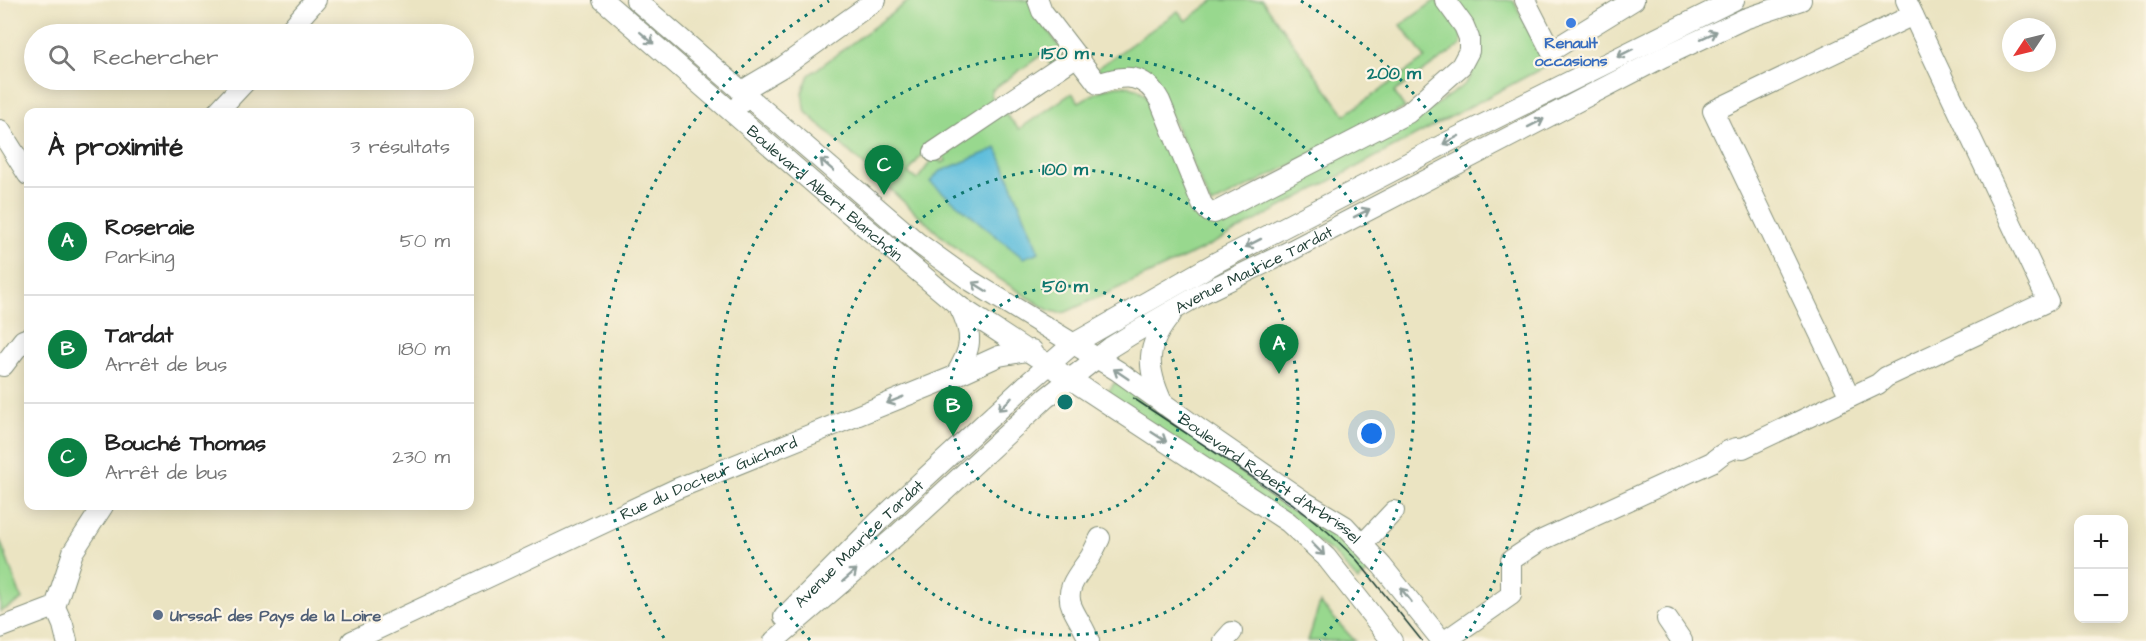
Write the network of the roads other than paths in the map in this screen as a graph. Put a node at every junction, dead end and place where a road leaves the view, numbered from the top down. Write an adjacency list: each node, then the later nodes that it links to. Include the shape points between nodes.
1 (316, 0): 12 (street)
2 (603, 0): 14 (street, Boulevard Albert Blanchoin, one-way to 14)
3 (636, 0): 16 (street, Boulevard Albert Blanchoin)
4 (876, 0): 16 (street)
5 (1038, 0): 13 (street, via 1042,11)
6 (1445, 0): 13 (street, via 1469,38 1469,51 1461,66 1408,113 1214,213 1202,204 1152,89 1140,80 1125,77 1098,84)
7 (1525, 0): 8 (street, via 1551,51)
8 (1634, 0)
9 (1734, 0): 25 (street, Avenue Maurice Tardat, one-way to 25, via 1217,262)
10 (1802, 0): 23 (street, Avenue Maurice Tardat, one-way to 10, via 1663,57 1743,19)
11 (1910, 8): 31 (street, via 1713,111); 31 (street, via 2048,301)
12 (295, 24)
13 (1077, 56): 20 (street)
14 (686, 72): 16 (street, via 725,90); 18 (street, Boulevard Albert Blanchoin)
15 (238, 90): 17 (street)
16 (744, 92): 18 (street, via 740,106); 25 (street, Boulevard Albert Blanchoin, one-way to 16, via 918,243)
17 (221, 108)
18 (745, 123): 22 (street, Boulevard Albert Blanchoin)
19 (0, 130): 21 (street)
20 (934, 152)
21 (24, 169)
22 (959, 306): 26 (street, Boulevard Albert Blanchoin); 30 (street, via 970,344)
23 (1176, 309): 27 (street, Avenue Maurice Tardat); 32 (street, via 1157,334 1151,353 1154,381)
24 (24, 340): 28 (street)
25 (1073, 344): 26 (street, Rue du Docteur Guichard); 27 (street, Boulevard Robert d'Arbrissel); 29 (street, Avenue Maurice Tardat)
26 (1026, 350): 29 (street, Boulevard Albert Blanchoin); 30 (street, Rue du Docteur Guichard, via 999,356)
27 (1097, 359): 29 (street, Avenue Maurice Tardat); 32 (street, Boulevard Robert d'Arbrissel, one-way to 27)
28 (3, 366)
29 (1058, 372): 42 (street, Avenue Maurice Tardat, one-way to 42, via 887,513); 43 (street, Avenue Maurice Tardat, one-way to 29, via 990,449); 45 (street, Boulevard Robert d'Arbrissel, one-way to 45, via 1288,522 1326,557)
30 (955, 376): 41 (street, Rue du Docteur Guichard, one-way to 41, via 676,489)
31 (1850, 397): 46 (street, via 1540,541 1511,560 1511,595)
32 (1163, 404): 36 (street, Boulevard Robert d'Arbrissel, via 1345,526)
33 (101, 510): 37 (street, via 73,552)
34 (1394, 511): 36 (street)
35 (1100, 538): 44 (street, via 1076,576 1069,596)
36 (1362, 545): 46 (street, Boulevard Robert d'Arbrissel, one-way to 36)
37 (55, 608): 39 (street); 40 (street)
38 (1667, 619): 47 (street)
39 (0, 628)
40 (67, 641)
41 (352, 641)
42 (762, 641)
43 (774, 641)
44 (1089, 641)
45 (1392, 641)
46 (1444, 641)
47 (1682, 641)

